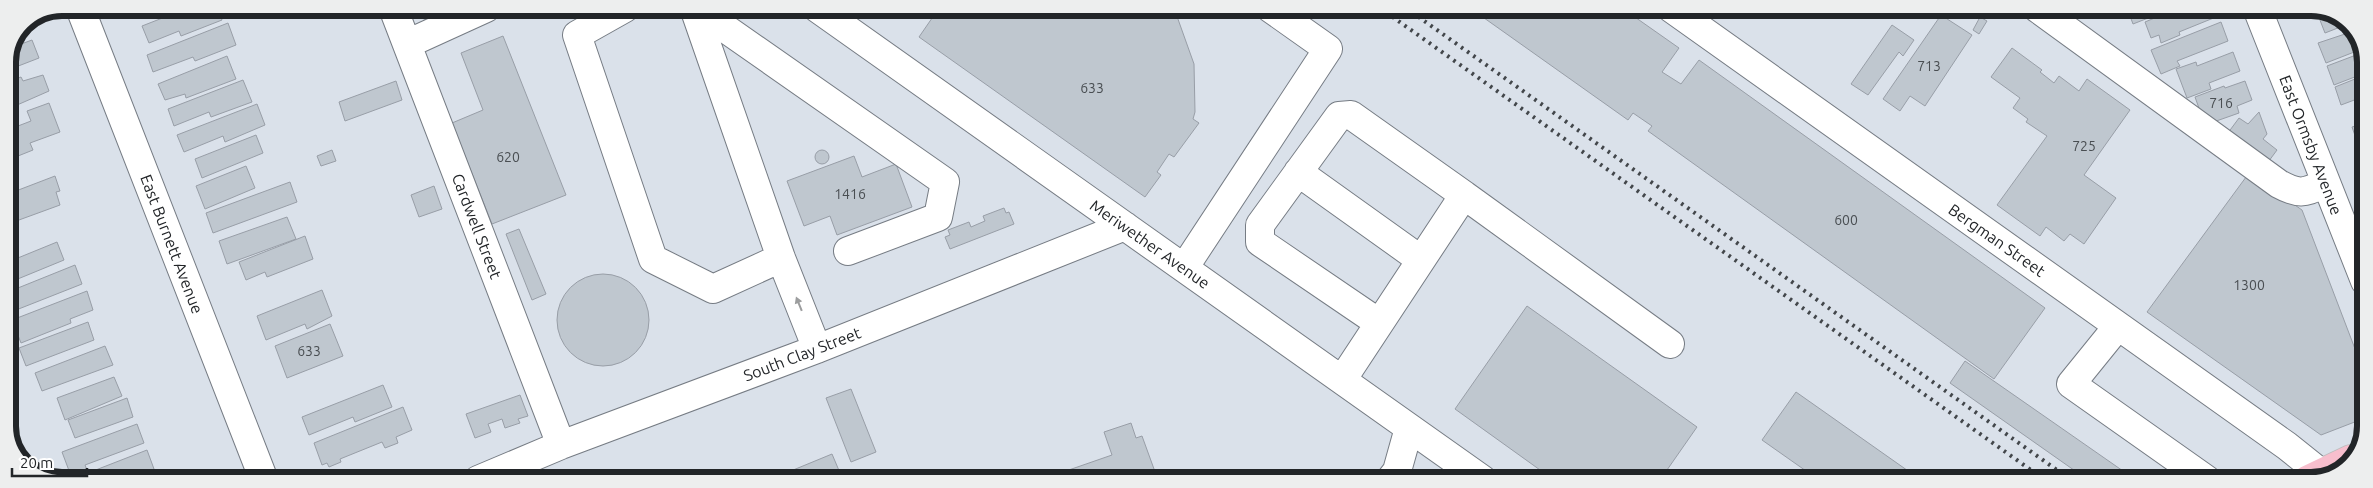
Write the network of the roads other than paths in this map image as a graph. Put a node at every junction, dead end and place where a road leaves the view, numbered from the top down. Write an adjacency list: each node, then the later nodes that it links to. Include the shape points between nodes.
1 (83, 16): 30 (street, East Burnett Avenue)
2 (395, 16): 12 (street, Cardwell Street)
3 (468, 16): 12 (street)
4 (611, 16): 19 (street, via 577,35 652,259 713,289)
5 (698, 16): 19 (street)
6 (706, 16): 18 (street, via 945,182 938,217)
7 (828, 16): 17 (street, Meriwether Avenue)
8 (1281, 16): 21 (street, via 1328,49)
9 (1682, 16): 23 (street, Bergman Street)
10 (2048, 16): 14 (street, via 2279,184 2303,193)
11 (2261, 16): 14 (street, East Ormsby Avenue)
12 (407, 44): 28 (street, Cardwell Street)
13 (1298, 172): 15 (street, via 1339,116 1351,115); 20 (street); 22 (street, via 1260,225 1260,242)
14 (2326, 183): 16 (street, East Ormsby Avenue)
15 (1464, 194): 20 (street); 24 (street)
16 (2355, 225)
17 (1125, 226): 21 (street, Meriwether Avenue); 25 (street, South Clay Street)
18 (848, 251)
19 (781, 258): 25 (street, one-way to 19)
20 (1422, 260): 22 (street)
21 (1184, 268): 26 (street, Meriwether Avenue)
22 (1379, 323): 26 (street)
23 (2118, 326): 35 (street, via 2072,384); 36 (street, Bergman Street, via 2287,446)
24 (1670, 344)
25 (817, 349): 28 (street, South Clay Street)
26 (1342, 380): 27 (street, Meriwether Avenue)
27 (1409, 428): 29 (street, Meriwether Avenue); 32 (street)
28 (561, 445): 31 (street, South Clay Street)
29 (1446, 454): 33 (street); 34 (street, Meriwether Avenue)
30 (261, 472)
31 (497, 472)
32 (1394, 472)
33 (1403, 472)
34 (1472, 472)
35 (2197, 472)
36 (2310, 472)

